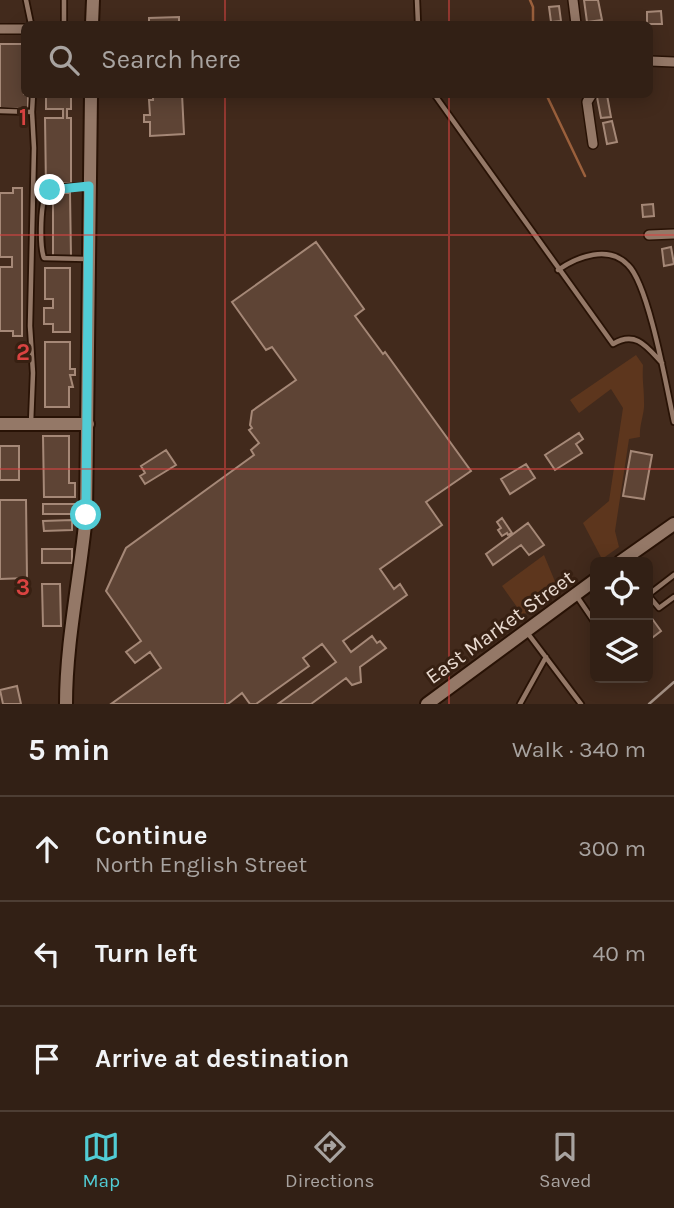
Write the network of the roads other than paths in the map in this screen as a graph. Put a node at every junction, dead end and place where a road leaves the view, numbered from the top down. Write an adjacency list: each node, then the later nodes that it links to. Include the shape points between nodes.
1 (26, 0): 6 (lane)
2 (64, 0): 7 (lane)
3 (93, 0): 8 (street)
4 (417, 0): 9 (lane)
5 (573, 0): 10 (street)
6 (30, 21)
7 (64, 21)
8 (92, 21)
9 (418, 21)
10 (576, 21)
11 (0, 29): 12 (street)
12 (21, 29)
13 (653, 61): 14 (street)
14 (674, 62)
15 (33, 98): 20 (lane)
16 (91, 98): 22 (street)
17 (437, 98): 26 (lane)
18 (590, 98): 21 (street)
19 (0, 111): 20 (lane)
20 (32, 111): 30 (lane)
21 (593, 144)
22 (89, 186): 25 (street); 25 (lane, via 47,192 42,219 44,258)
23 (649, 234): 24 (street)
24 (674, 234)
25 (88, 259): 31 (street)
26 (558, 270): 27 (lane, via 613,344 628,338 639,340); 27 (lane, via 590,255 617,256 626,262 642,289)
27 (662, 363): 28 (lane)
28 (674, 422)
29 (0, 424): 30 (street)
30 (31, 424): 31 (street)
31 (88, 424): 41 (street, via 86,515 66,663)
32 (674, 524): 33 (street)
33 (627, 557)
34 (674, 575): 37 (lane, via 648,594 659,608)
35 (590, 584): 36 (street, East Market Street)
36 (576, 594): 38 (lane); 39 (street, East Market Street)
37 (674, 597)
38 (593, 620)
39 (526, 631): 40 (lane); 42 (street, East Market Street)
40 (546, 657): 43 (lane); 44 (lane)
41 (66, 704)
42 (427, 704)
43 (520, 704)
44 (581, 704)

